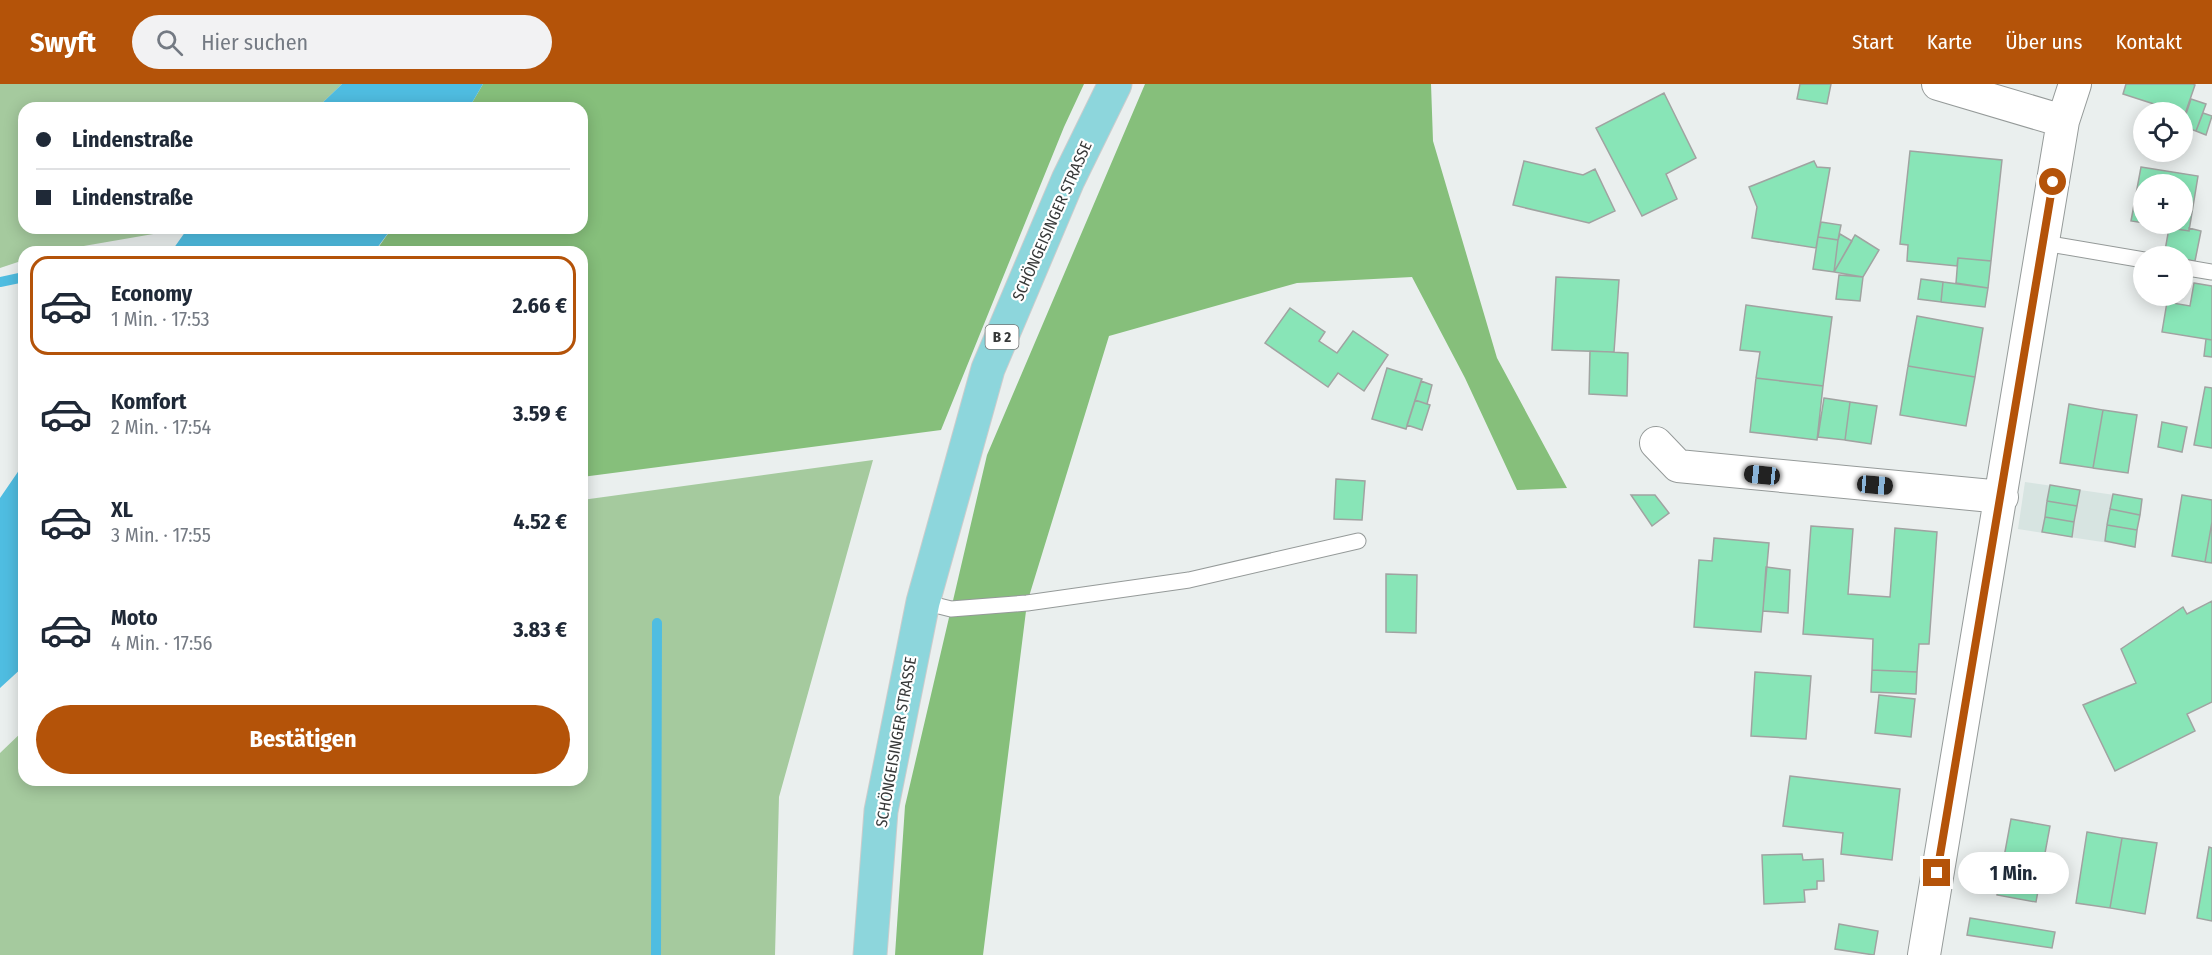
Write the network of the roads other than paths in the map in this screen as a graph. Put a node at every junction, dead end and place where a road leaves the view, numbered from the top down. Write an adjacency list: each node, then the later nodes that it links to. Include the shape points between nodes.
1 (1115, 84): 12 (main road, SCHÖNGEISINGER STRASSE / B 2, via 1068,180 988,369)
2 (1938, 84): 4 (street)
3 (2075, 84): 4 (street)
4 (2063, 122): 5 (street)
5 (2044, 243): 6 (lane); 10 (street)
6 (2133, 258)
7 (2193, 269): 8 (lane)
8 (2212, 272)
9 (1656, 443): 10 (street, via 1677,466)
10 (2002, 497): 14 (street)
11 (1358, 542): 12 (lane, via 1189,580 1027,603 951,609)
12 (923, 602): 13 (main road, SCHÖNGEISINGER STRASSE, via 881,811)
13 (870, 955)
14 (1924, 955)

